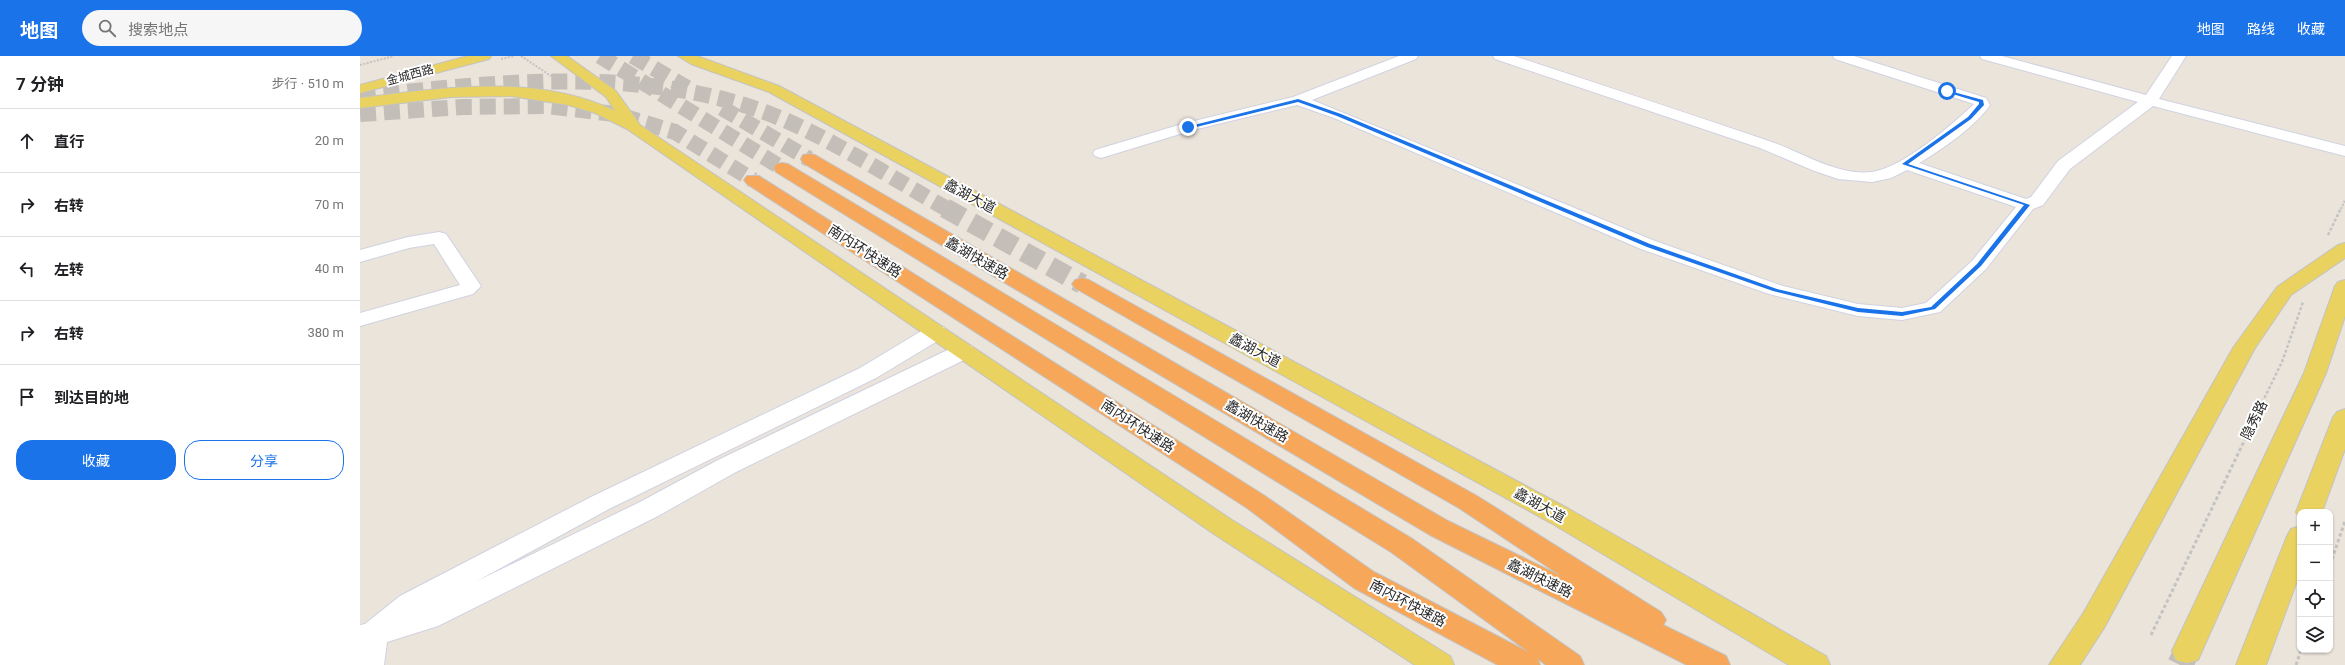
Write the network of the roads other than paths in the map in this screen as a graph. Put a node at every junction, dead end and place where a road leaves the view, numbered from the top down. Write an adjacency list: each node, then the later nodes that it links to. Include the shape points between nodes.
1 (484, 56): 12 (main road, 金城西路)
2 (558, 56): 16 (main road, via 611,94)
3 (685, 56): 11 (main road, 蠡湖大道)
4 (729, 56): 11 (main road)
5 (1411, 56): 13 (street)
6 (1500, 56): 10 (street)
7 (1840, 56): 20 (street, via 1982,101 1982,105 1969,118)
8 (1987, 56): 14 (street)
9 (2179, 56): 14 (street)
10 (1527, 59): 20 (street, via 1544,72 1768,146 1852,178 1874,176)
11 (752, 79): 42 (main road, 蠡湖大道, via 1560,516)
12 (360, 89)
13 (1298, 100): 18 (street, via 1188,127); 23 (street, via 1648,245 1776,290 1858,310 1902,314 1933,308 1979,265)
14 (2150, 101): 17 (street); 23 (street, via 2064,166 2037,201)
15 (360, 103): 16 (main road, via 449,92 514,91 562,98 601,110)
16 (634, 128): 29 (main road)
17 (2345, 151)
18 (1101, 153)
19 (809, 159): 40 (highway, 蠡湖快速路, via 1439,528)
20 (1904, 164): 23 (street)
21 (782, 168): 39 (highway, 蠡湖快速路, via 1401,545)
22 (753, 180): 38 (highway, 南内环快速路, via 1256,502 1364,580)
23 (2027, 205)
24 (2345, 249): 43 (main road, via 2284,291 2244,348 2094,620)
25 (360, 256): 28 (street, via 408,242 439,238 471,286 466,290)
26 (1082, 284): 41 (highway, via 1468,502)
27 (2345, 286): 35 (main road, via 2315,373)
28 (360, 320)
29 (936, 332): 30 (main road); 34 (street, via 868,373 600,503 410,604)
30 (964, 351): 34 (street, via 727,466 648,509 428,618); 37 (main road, via 1223,527)
31 (2345, 417): 32 (main road)
32 (2310, 509)
33 (2297, 544): 44 (main road)
34 (366, 636): 36 (street)
35 (2187, 651)
36 (369, 665)
37 (1439, 665)
38 (1525, 665)
39 (1569, 665)
40 (1714, 665)
41 (1721, 665)
42 (1814, 665)
43 (2064, 665)
44 (2251, 665)

